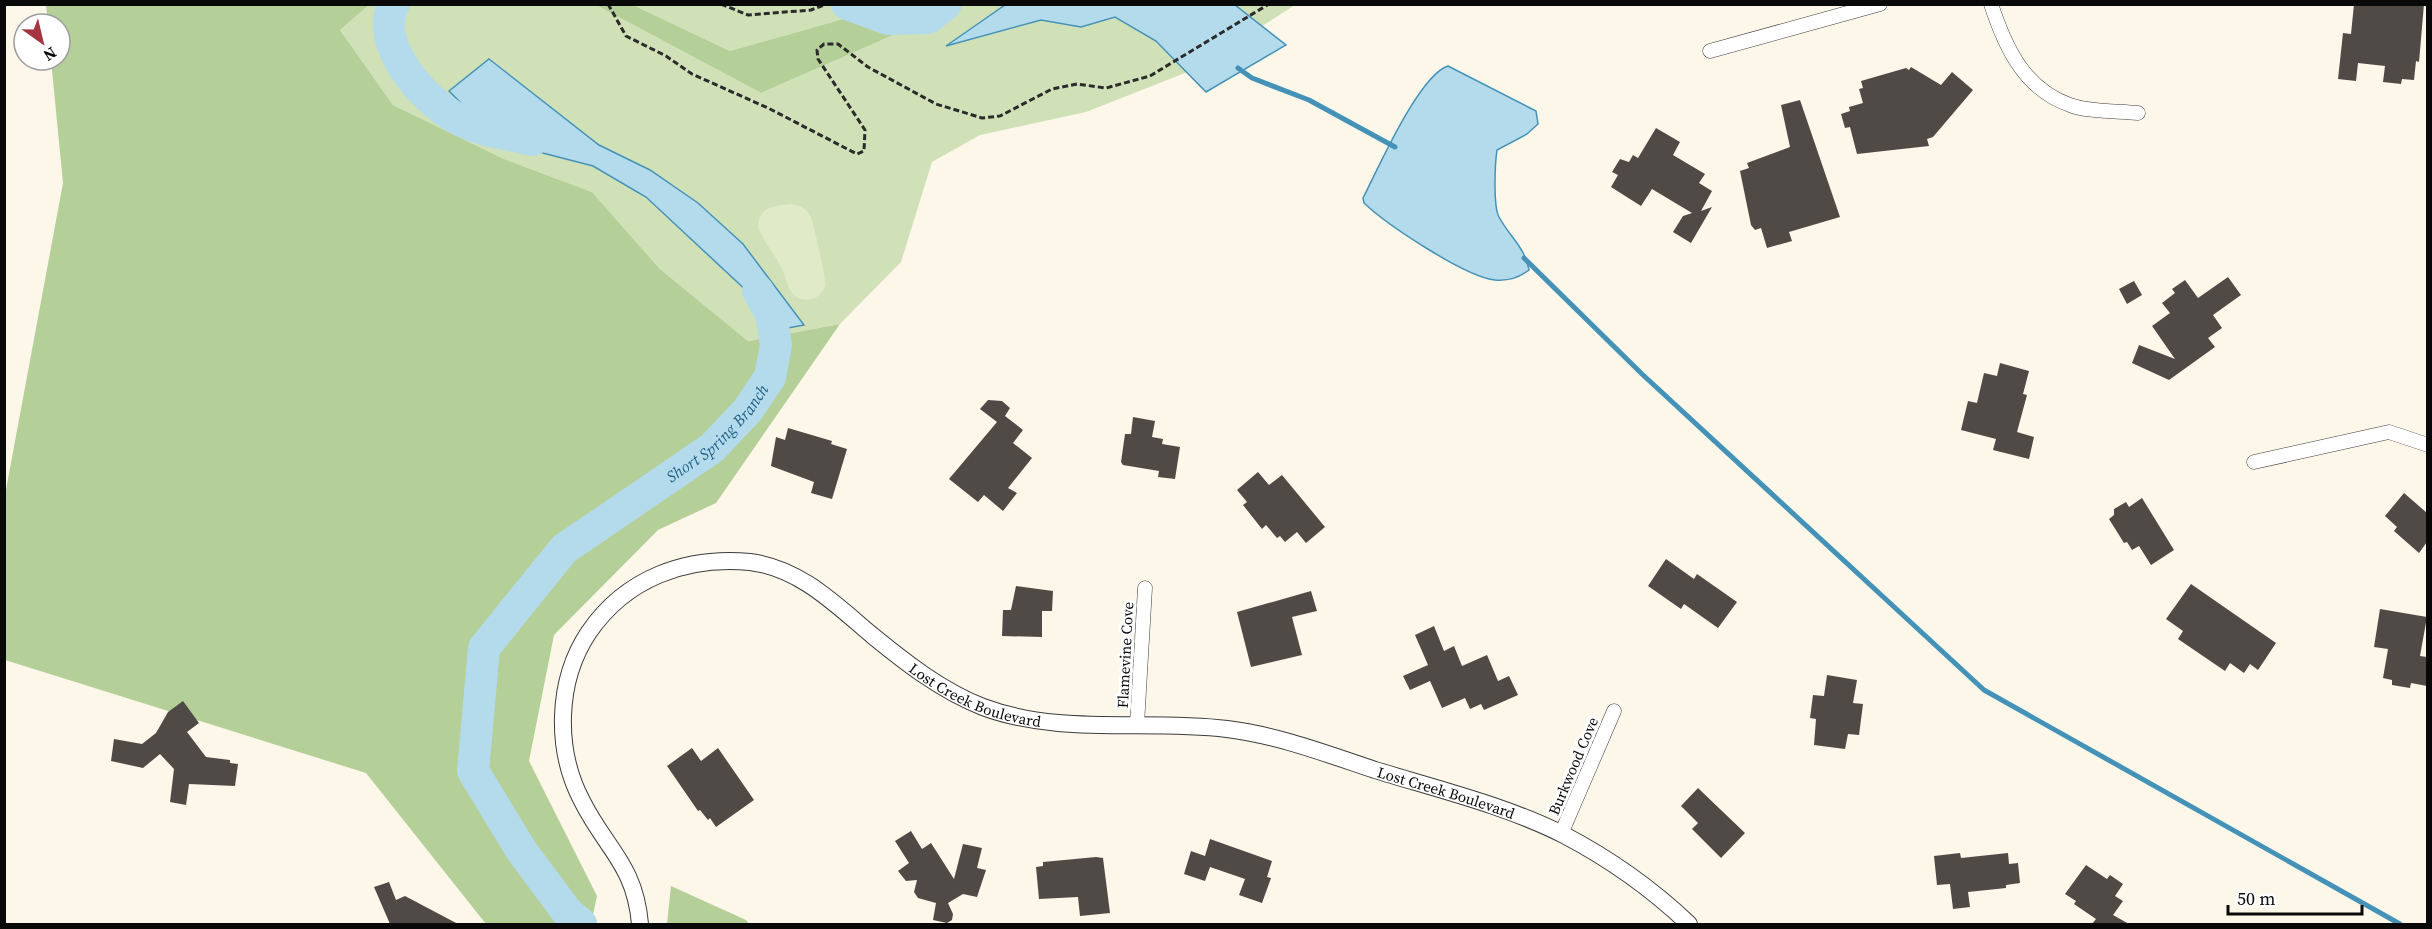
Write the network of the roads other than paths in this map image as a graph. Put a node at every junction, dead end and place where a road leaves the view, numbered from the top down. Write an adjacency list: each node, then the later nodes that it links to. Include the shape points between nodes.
1 (1880, 4): 3 (street)
2 (1991, 4): 4 (street, via 2000,33 2028,81 2070,106)
3 (1710, 51)
4 (2138, 113)
5 (2427, 445): 6 (street, via 2389,432)
6 (2254, 462)
7 (1145, 588): 9 (street, Flamevine Cove)
8 (1614, 711): 10 (street, Burkwood Cove)
9 (1137, 724): 10 (street, Lost Creek Boulevard, via 1229,729 1296,744 1492,807); 11 (street, Lost Creek Boulevard, via 1063,724 982,706 931,680 820,591 784,571 754,563 711,560 671,569 639,585 608,610 589,633 571,667 564,696 567,759 581,800 628,872 639,906)
10 (1561, 834): 12 (street, Lost Creek Boulevard, via 1615,864 1661,897)
11 (640, 924)
12 (1689, 924)

